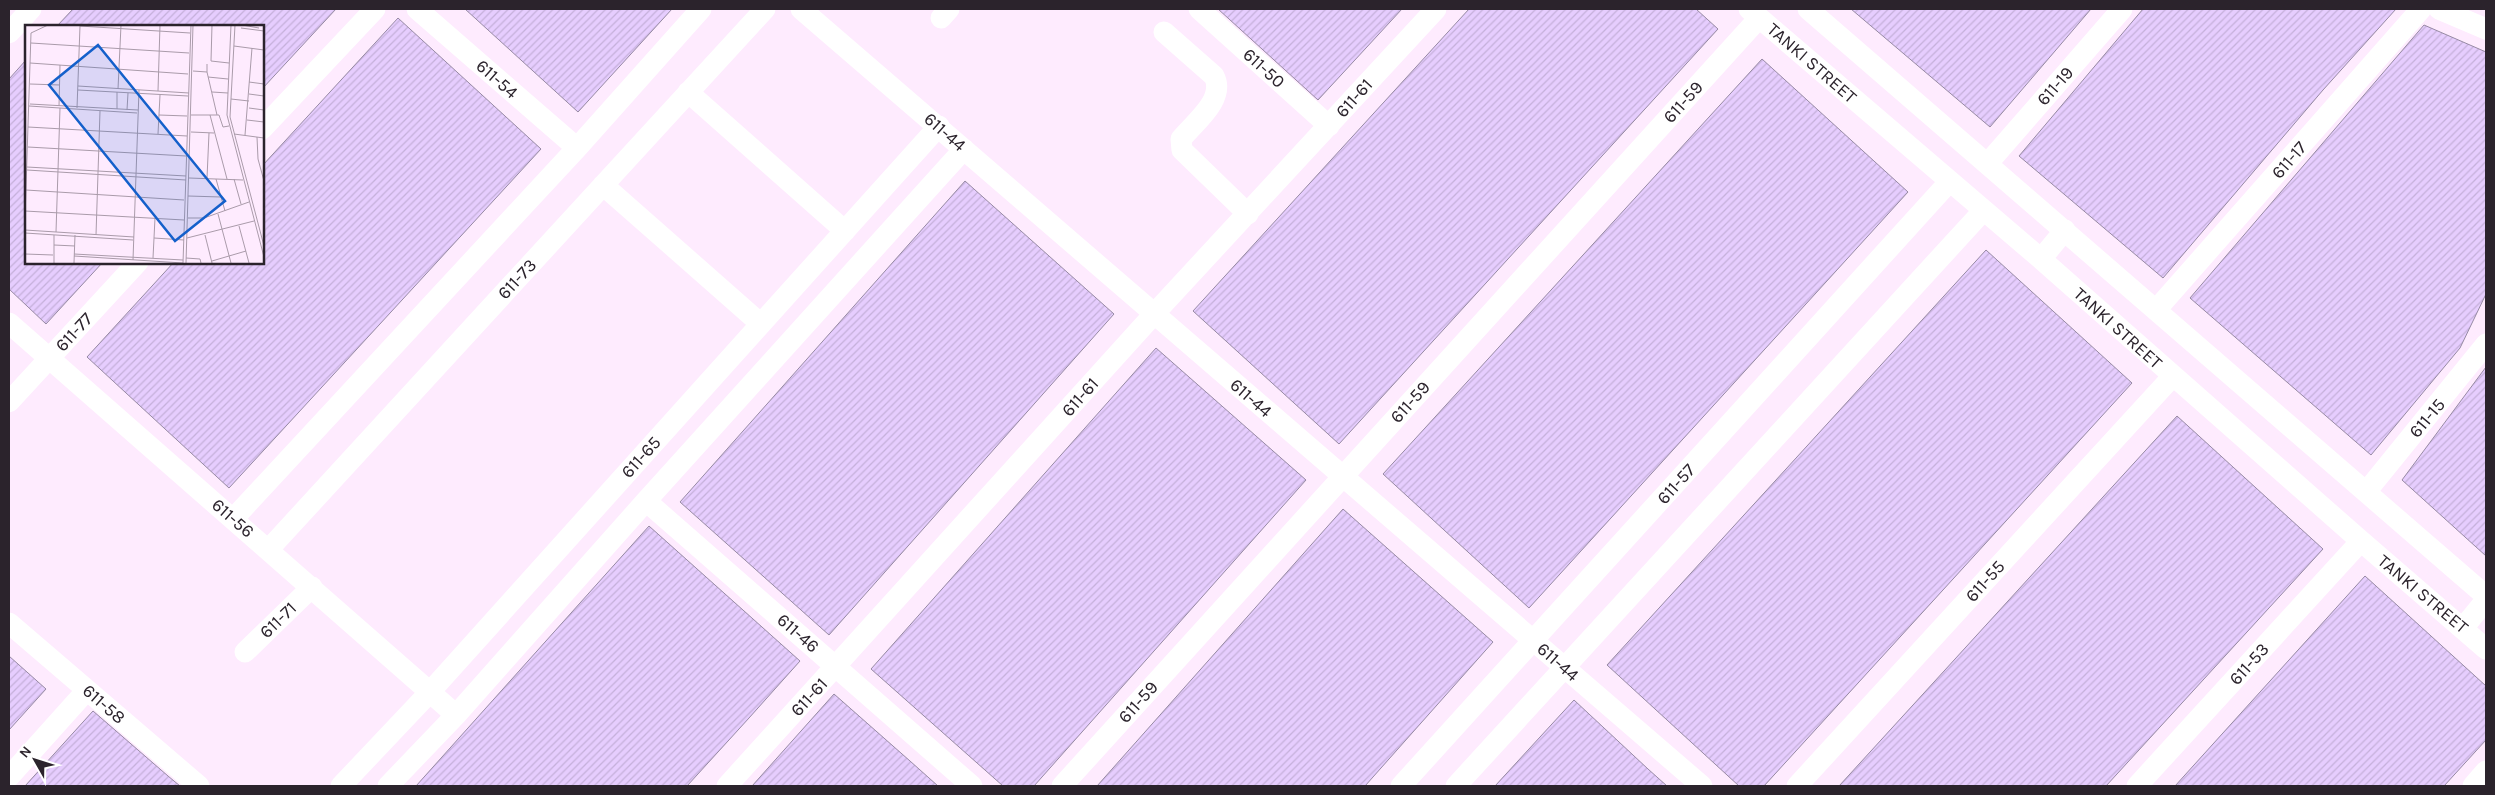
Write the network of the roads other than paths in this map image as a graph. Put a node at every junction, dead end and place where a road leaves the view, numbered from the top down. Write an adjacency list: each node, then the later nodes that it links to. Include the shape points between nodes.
1 (31, 9): 16 (street)
2 (375, 9): 20 (street)
3 (418, 9): 21 (street, 611-54)
4 (701, 9): 21 (street)
5 (765, 9): 17 (street, 611-73)
6 (801, 9): 18 (street, 611-44)
7 (1199, 9): 19 (street, 611-50)
8 (1436, 9): 19 (street, 611-61)
9 (1808, 9): 23 (street)
10 (2122, 9): 23 (street, 611-19)
11 (2421, 9): 32 (street, 611-17)
12 (2438, 9): 14 (street)
13 (1754, 14): 24 (street, TANKI STREET); 40 (street, 611-59)
14 (2486, 29)
15 (1164, 32): 27 (street, via 1214,76 1218,85 1209,106 1181,139 1182,150)
16 (9, 33)
17 (688, 92): 25 (street, 611-73); 29 (street)
18 (939, 126): 22 (street, 611-44); 29 (street, 611-65)
19 (1329, 126): 27 (street, 611-61)
20 (264, 127)
21 (577, 148): 43 (street)
22 (964, 149): 33 (street, 611-44); 42 (street, 611-65)
23 (1988, 163): 28 (street)
24 (1950, 181): 26 (street, TANKI STREET); 51 (street, 611-57)
25 (603, 185): 35 (street); 45 (street, 611-73)
26 (1983, 211): 30 (street, TANKI STREET); 55 (street)
27 (1248, 214): 33 (street, 611-61)
28 (2065, 230): 30 (street); 32 (street)
29 (845, 231): 35 (street, 611-65)
30 (2041, 260): 38 (street, TANKI STREET)
31 (136, 264): 37 (street, 611-77)
32 (2156, 310): 41 (street)
33 (1154, 314): 40 (street, 611-44); 54 (street, 611-61)
34 (9, 323): 37 (street, 611-56)
35 (761, 324): 57 (street, 611-65)
36 (2486, 344): 41 (street, 611-15)
37 (49, 358): 39 (street, 611-77); 43 (street, 611-56)
38 (2172, 376): 44 (street, TANKI STREET); 70 (street, 611-55)
39 (9, 402)
40 (1342, 476): 51 (street, 611-44); 66 (street, 611-59)
41 (2366, 492): 47 (street)
42 (646, 501): 54 (street, 611-46); 58 (street, 611-65)
43 (233, 519): 45 (street, 611-56)
44 (2361, 542): 50 (street, TANKI STREET); 71 (street, 611-53)
45 (269, 549): 46 (street, 611-56)
46 (312, 587): 53 (street, 611-71); 57 (street, 611-56)
47 (2486, 596)
48 (2486, 600): 50 (street)
49 (9, 623): 56 (street, 611-58)
50 (2463, 628): 52 (street, TANKI STREET)
51 (1533, 641): 55 (street, 611-44); 67 (street, 611-57)
52 (2486, 648)
53 (245, 652)
54 (837, 667): 64 (street, 611-61); 65 (street, 611-46)
55 (1565, 668): 68 (street); 69 (street, 611-44)
56 (87, 690): 60 (street); 61 (street, 611-58)
57 (429, 693): 58 (street, 611-56); 62 (street, 611-65)
58 (456, 716): 63 (street, 611-65)
59 (2486, 771): 72 (street)
60 (9, 777)
61 (199, 786)
62 (340, 786)
63 (388, 786)
64 (727, 786)
65 (972, 786)
66 (1062, 786)
67 (1401, 786)
68 (1456, 786)
69 (1702, 786)
70 (1797, 786)
71 (2138, 786)
72 (2473, 786)

